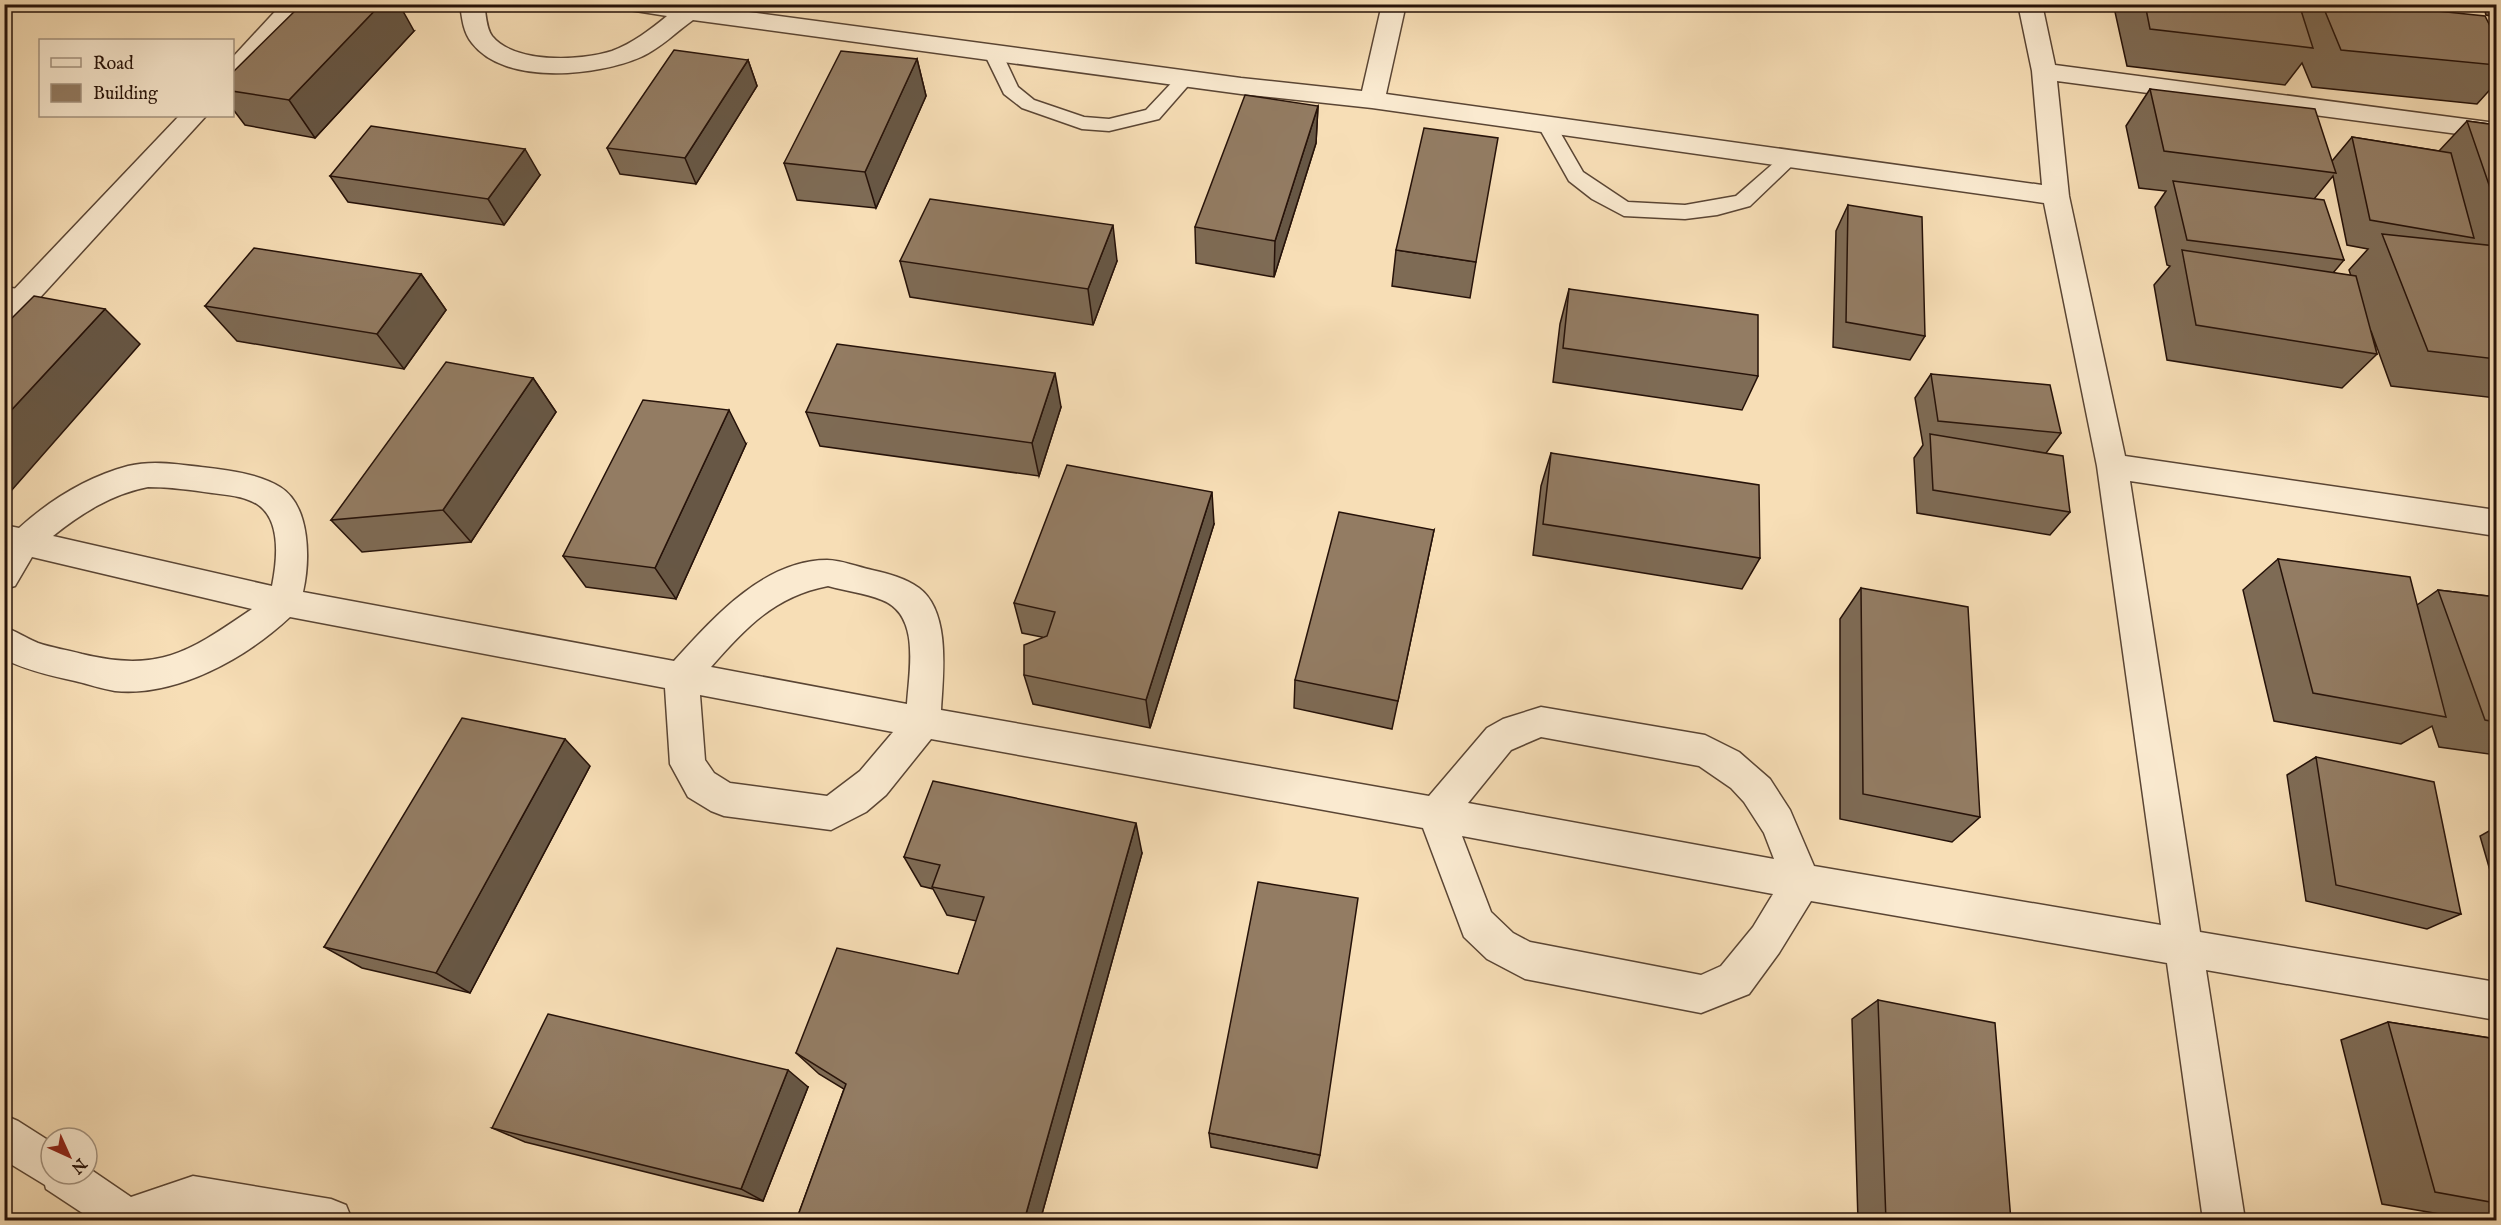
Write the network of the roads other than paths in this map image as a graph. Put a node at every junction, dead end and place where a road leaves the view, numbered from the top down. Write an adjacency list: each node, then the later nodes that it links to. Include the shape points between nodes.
1 (296, 4): 8 (street)
2 (472, 4): 6 (street, via 480,38 490,48 511,60 570,66 635,50)
3 (631, 4): 6 (street)
4 (1395, 4): 11 (street)
5 (2030, 4): 9 (street)
6 (688, 12): 7 (street)
7 (993, 53): 10 (street); 10 (lane, via 1010,90 1028,104 1082,123 1108,125 1152,114)
8 (234, 71)
9 (2044, 72): 14 (street); 16 (street)
10 (1185, 79): 11 (street)
11 (1372, 99): 13 (street)
12 (192, 117): 17 (street)
13 (1546, 124): 15 (street); 15 (lane, via 1576,176 1599,195 1624,208 1685,212 1743,201)
14 (2496, 131)
15 (1790, 159): 16 (street)
16 (2056, 196): 19 (street)
17 (15, 295): 18 (street)
18 (4, 319)
19 (2112, 466): 20 (street); 29 (street)
20 (2496, 523)
21 (15, 540): 22 (street); 23 (street); 23 (street, via 122,479 159,474 249,488 268,495 282,510 291,529 292,556)
22 (4, 576)
23 (283, 602): 24 (street, via 242,636 211,655 178,670 146,676 116,676 38,658); 25 (street)
24 (4, 641)
25 (681, 676): 26 (street); 26 (street, via 688,764 701,785 724,799 831,813 873,783); 26 (street, via 723,629 765,595 794,580 828,573 891,588 909,600 922,617 927,660)
26 (923, 723): 27 (street)
27 (1436, 814): 28 (street); 28 (street, via 1499,739 1541,722 1705,751 1730,763 1754,784 1772,809); 28 (street, via 1477,924 1500,946 1526,960 1701,994 1735,980 1766,940)
28 (1802, 882): 29 (street)
29 (2182, 946): 30 (street); 36 (street)
30 (2496, 1001)
31 (4, 1136): 32 (street)
32 (39, 1159)
33 (78, 1186): 34 (street)
34 (126, 1220): 35 (street, via 193,1197)
35 (331, 1221)
36 (2224, 1221)

